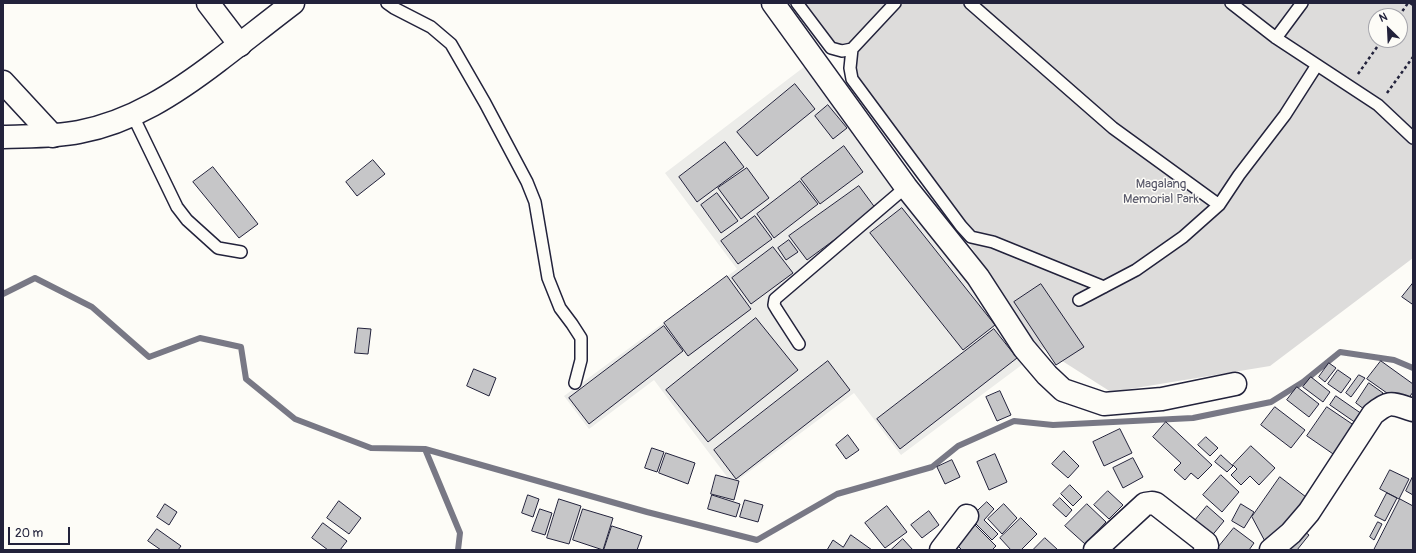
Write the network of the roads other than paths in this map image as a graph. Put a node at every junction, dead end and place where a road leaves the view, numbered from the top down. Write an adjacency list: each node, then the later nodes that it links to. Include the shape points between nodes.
1 (208, 3): 11 (street)
2 (293, 3): 11 (street)
3 (387, 3): 25 (lane, via 431,27 450,44 527,182 535,202 548,278 560,308 581,338 581,360)
4 (773, 3): 19 (street)
5 (798, 3): 12 (lane, via 830,48)
6 (894, 3): 12 (lane)
7 (970, 3): 20 (lane, via 1113,128)
8 (1231, 3): 10 (lane)
9 (1302, 3): 10 (lane)
10 (1276, 38): 13 (lane)
11 (240, 44): 15 (street, via 185,86)
12 (852, 49): 22 (lane, via 852,79 971,237 993,242)
13 (1317, 65): 18 (lane, via 1378,105); 20 (lane, via 1285,115)
14 (3, 82): 16 (street)
15 (132, 116): 16 (street, via 108,125); 21 (lane, via 177,207 187,220 218,248)
16 (52, 136): 17 (street)
17 (3, 137)
18 (1413, 138)
19 (906, 187): 24 (lane, via 774,299 774,305); 26 (street, via 978,277 1024,348 1062,390 1104,404 1162,399)
20 (1219, 205): 22 (lane, via 1183,237 1136,270)
21 (241, 252)
22 (1104, 287): 23 (lane)
23 (1079, 300)
24 (799, 344)
25 (575, 383)
26 (1235, 384)
27 (1413, 410): 32 (street, via 1392,403 1373,414 1309,512 1291,533)
28 (967, 516): 29 (street)
29 (941, 550)
30 (1095, 550): 31 (street, via 1145,504 1152,503 1206,542)
31 (1205, 550)
32 (1271, 550)

